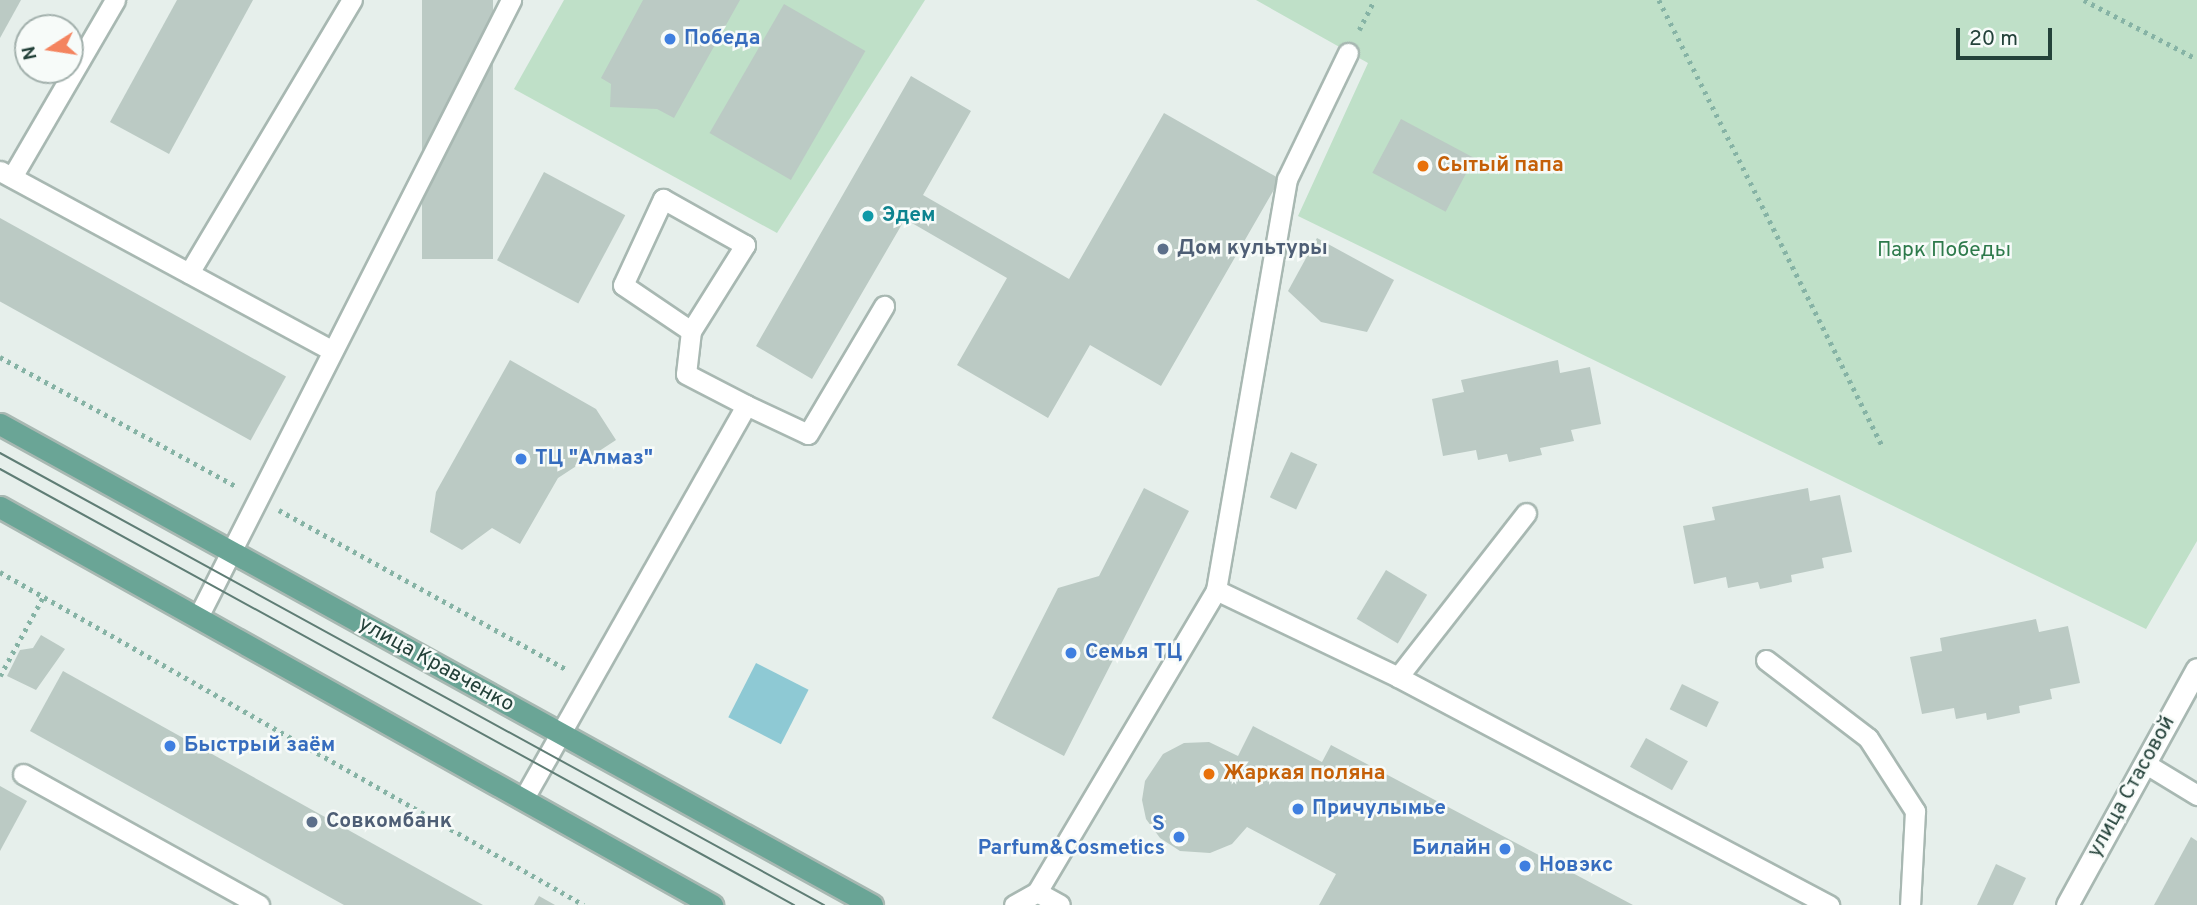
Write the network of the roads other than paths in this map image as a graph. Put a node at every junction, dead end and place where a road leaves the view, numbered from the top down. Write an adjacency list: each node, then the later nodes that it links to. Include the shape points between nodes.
1 (115, 0): 5 (lane)
2 (352, 0): 6 (lane)
3 (511, 0): 9 (lane)
4 (1348, 53): 15 (lane, via 1287,179)
5 (6, 174): 6 (lane)
6 (189, 273): 9 (lane)
7 (884, 306): 10 (lane, via 808,434)
8 (691, 331): 8 (lane, via 745,245 663,199 623,285); 10 (lane, via 686,374)
9 (331, 350): 14 (lane)
10 (746, 405): 20 (lane)
11 (0, 424): 14 (main road, улица Кравченко)
12 (0, 507): 16 (main road)
13 (1526, 513): 19 (lane)
14 (230, 551): 16 (lane); 20 (main road, улица Кравченко)
15 (1216, 590): 19 (lane); 25 (lane)
16 (198, 617): 24 (main road)
17 (1766, 660): 32 (lane, via 1868,738 1915,811)
18 (2197, 669): 21 (street, улица Стасовой)
19 (1398, 677): 31 (lane)
20 (560, 733): 24 (lane); 28 (main road, улица Кравченко)
21 (2146, 764): 23 (lane); 33 (street, улица Стасовой)
22 (23, 774): 26 (lane)
23 (2197, 795)
24 (524, 798): 27 (main road)
25 (1037, 892): 29 (lane); 30 (lane)
26 (258, 905)
27 (712, 905)
28 (872, 905)
29 (1014, 905)
30 (1060, 905)
31 (1829, 905)
32 (1910, 905)
33 (2067, 905)

